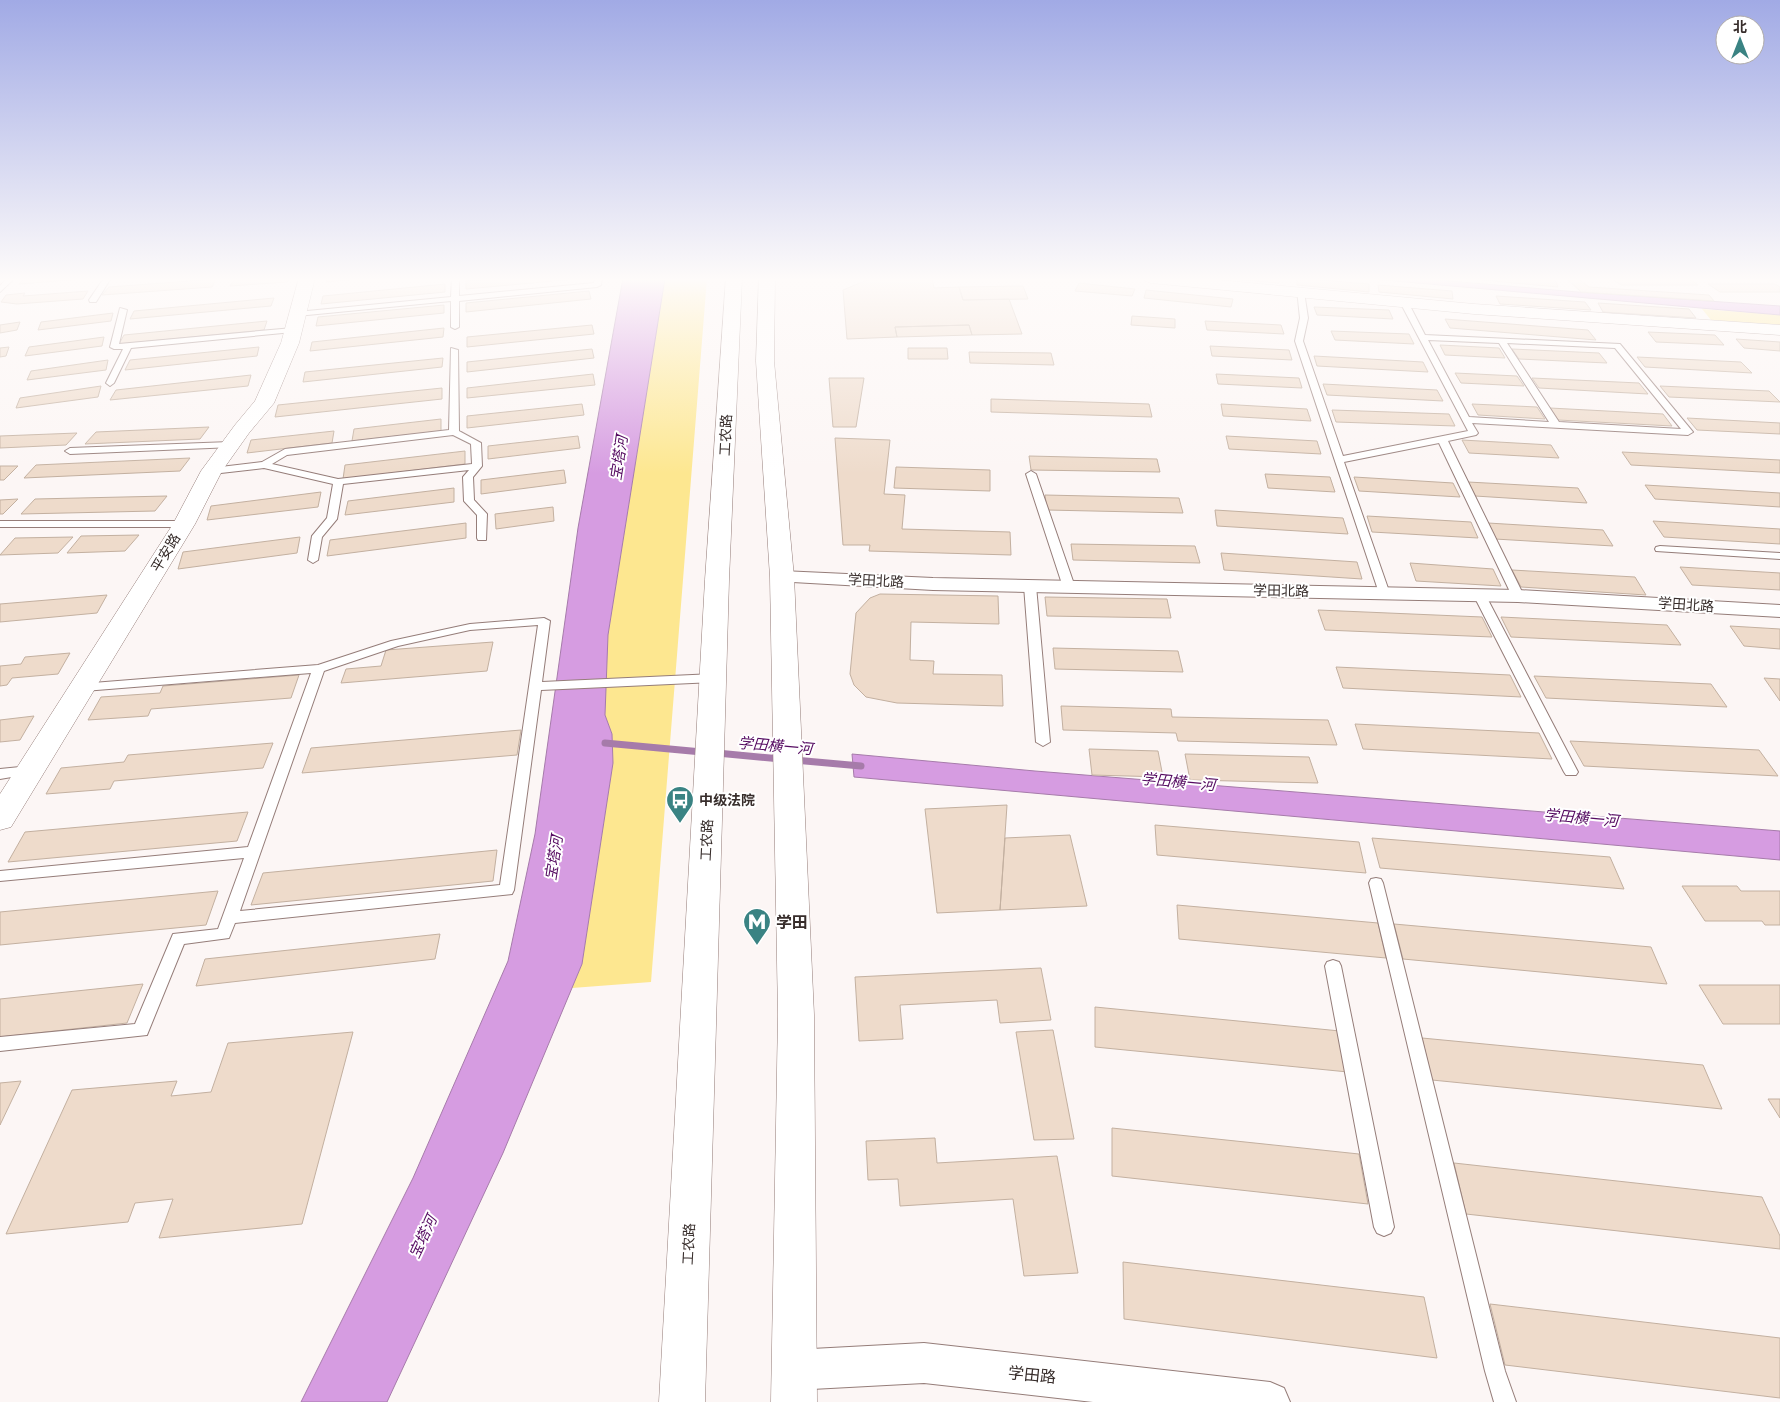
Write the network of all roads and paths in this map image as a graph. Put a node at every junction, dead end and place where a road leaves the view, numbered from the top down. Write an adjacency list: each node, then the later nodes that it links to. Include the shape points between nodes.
1 (115, 343): 10 (lane, via 114,347)
2 (146, 343): 10 (lane)
3 (290, 343): 17 (main road, 平安路, via 264,404)
4 (730, 343): 39 (main road, 工农路)
5 (765, 343): 31 (main road)
6 (1300, 343): 19 (lane)
7 (1425, 343): 13 (lane)
8 (1503, 343): 14 (lane)
9 (1567, 343): 14 (lane, via 1617,346 1688,432)
10 (128, 346): 12 (lane)
11 (454, 350): 15 (lane)
12 (110, 383)
13 (1466, 420): 14 (lane); 16 (lane, via 1473,433)
14 (1556, 425)
15 (454, 432): 20 (lane, via 285,452); 21 (lane, via 476,443)
16 (1442, 439): 19 (lane); 36 (lane)
17 (230, 445): 18 (lane); 22 (main road, 平安路)
18 (70, 451)
19 (1339, 460): 34 (lane)
20 (264, 465): 22 (lane); 24 (lane)
21 (477, 466): 24 (lane); 27 (lane, via 468,477 469,501 482,514)
22 (212, 471): 26 (main road, 平安路)
23 (1031, 474): 33 (lane)
24 (338, 482): 30 (lane, via 332,518 317,536)
25 (0, 524): 26 (lane)
26 (184, 524): 41 (main road, 平安路)
27 (482, 538)
28 (1660, 549): 29 (lane)
29 (1780, 556)
30 (312, 560)
31 (782, 577): 32 (street, 学田北路); 54 (main road, via 796,1015)
32 (1030, 586): 33 (street, 学田北路); 42 (lane)
33 (1069, 587): 34 (street, 学田北路)
34 (1384, 594): 35 (street, 学田北路)
35 (1480, 596): 36 (street, 学田北路); 44 (lane)
36 (1518, 596): 37 (street, 学田北路)
37 (1780, 611)
38 (319, 669): 40 (lane, via 395,643 470,627 544,621); 41 (lane); 47 (lane)
39 (714, 678): 40 (lane); 55 (main road, 工农路)
40 (541, 686): 50 (lane, via 507,890)
41 (84, 687): 43 (main road, 平安路)
42 (1043, 742)
43 (30, 770): 45 (lane); 46 (main road, 平安路)
44 (1571, 772)
45 (0, 774)
46 (0, 819)
47 (254, 852): 48 (lane); 50 (lane)
48 (0, 876)
49 (1376, 883): 57 (lane)
50 (230, 918): 52 (lane, via 224,934 178,938 141,1030)
51 (1334, 966): 53 (lane)
52 (0, 1044)
53 (1384, 1227)
54 (794, 1386): 56 (street, 学田路, via 924,1363)
55 (682, 1402)
56 (1270, 1402)
57 (1505, 1402)

